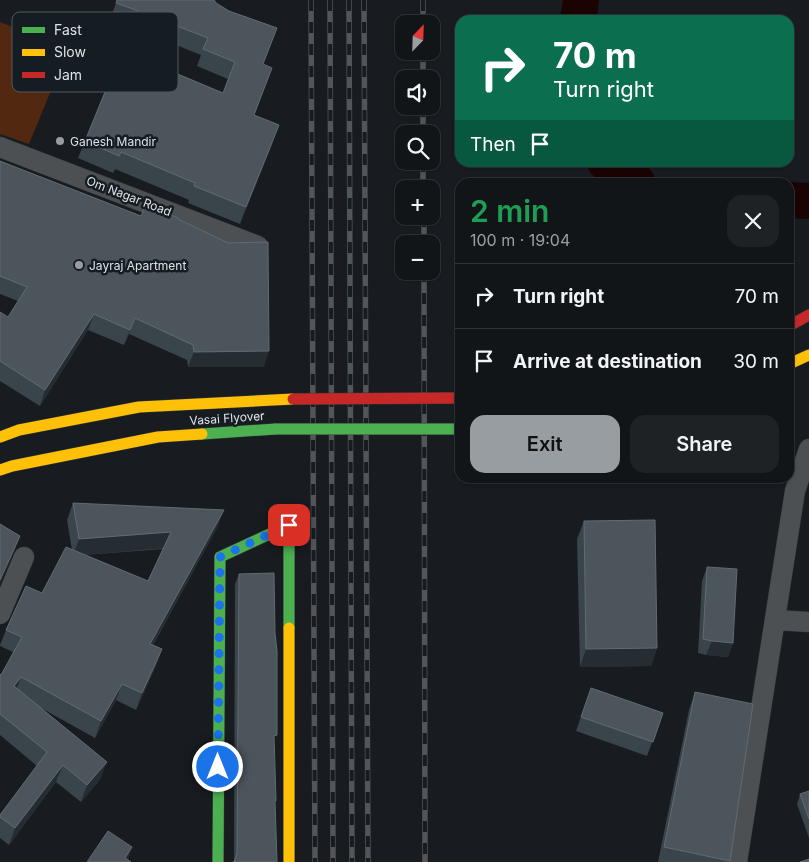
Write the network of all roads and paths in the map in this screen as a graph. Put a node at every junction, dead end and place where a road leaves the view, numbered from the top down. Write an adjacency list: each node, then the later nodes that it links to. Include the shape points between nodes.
1 (0, 147): 2 (street, Om Nagar Road)
2 (258, 246)
3 (809, 315): 4 (main road)
4 (794, 323)
5 (809, 355): 6 (main road)
6 (794, 362)
7 (455, 398): 9 (main road, Vasai Flyover, bridge, via 293,399 139,407 19,430)
8 (455, 429): 11 (main road, Vasai Flyover, bridge, via 276,428 158,437)
9 (0, 437)
10 (809, 449): 14 (street, via 795,491)
11 (0, 470)
12 (24, 557): 13 (street)
13 (0, 614)
14 (775, 620): 15 (street); 18 (street)
15 (809, 622)
16 (218, 862): 17 (main road, via 220,557 289,525)
17 (288, 862)
18 (737, 862)

